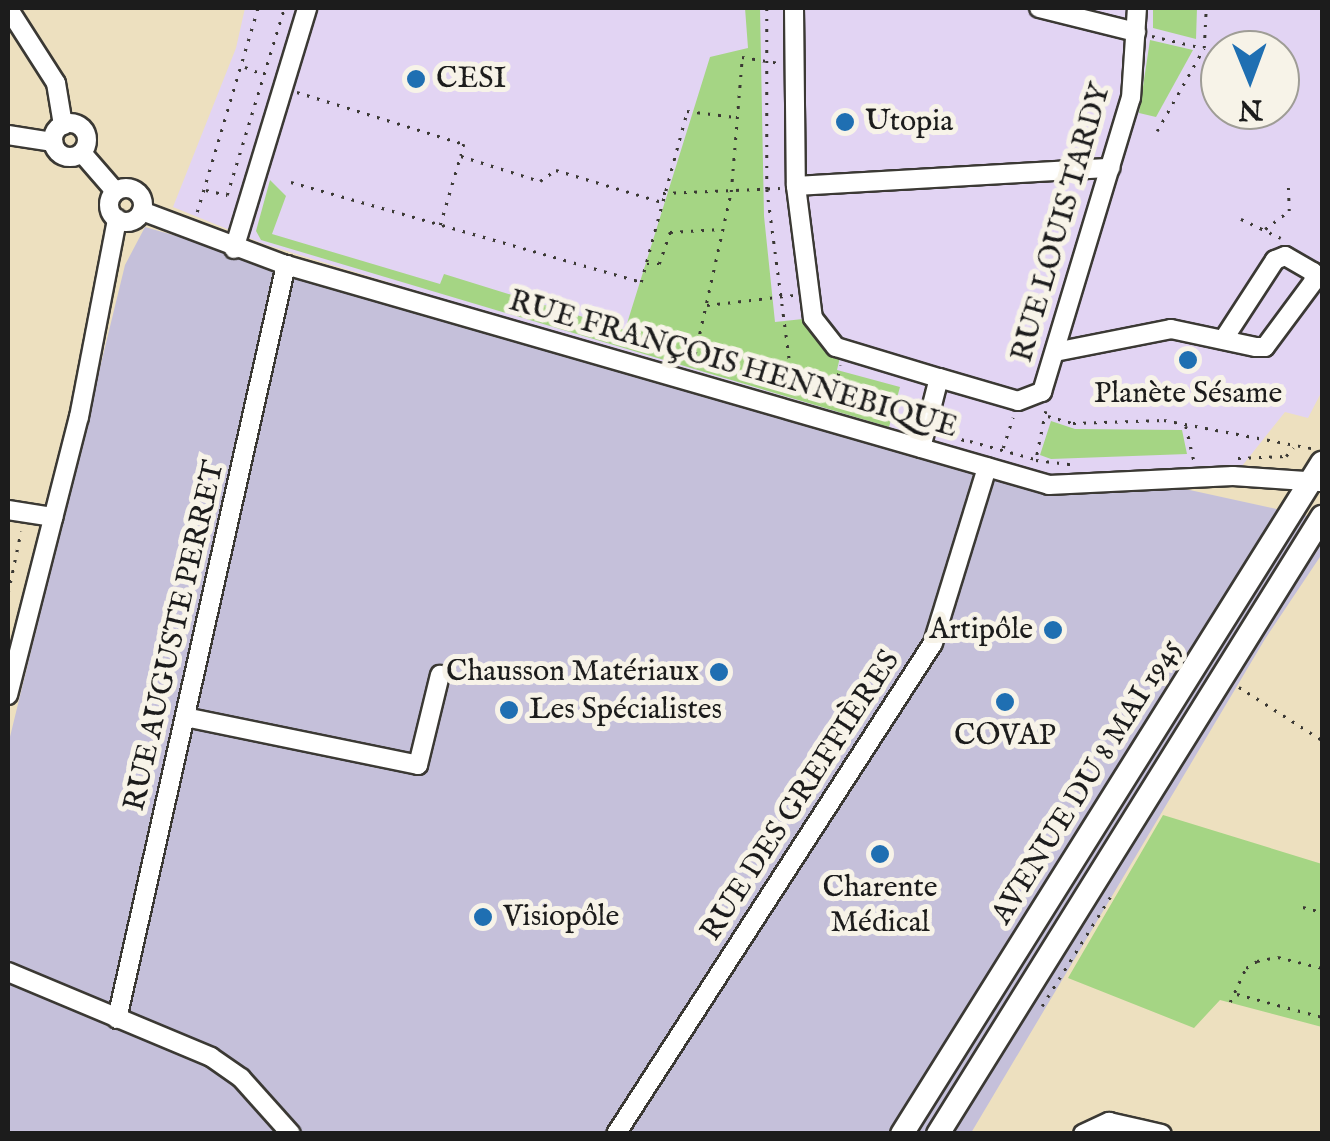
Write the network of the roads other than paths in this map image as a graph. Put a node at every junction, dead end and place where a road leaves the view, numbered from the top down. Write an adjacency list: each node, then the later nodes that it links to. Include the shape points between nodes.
1 (8, 8): 7 (street, via 56,83)
2 (308, 8): 16 (street)
3 (794, 8): 12 (street)
4 (1040, 8): 6 (street)
5 (1137, 8): 6 (street, RUE LOUIS TARDY)
6 (1136, 32): 11 (street, RUE LOUIS TARDY, via 1131,98)
7 (63, 125): 9 (street); 10 (street, via 83,129)
8 (8, 136): 9 (street)
9 (54, 142): 10 (street, via 67,157)
10 (82, 153): 13 (street)
11 (1110, 168): 12 (street); 19 (street, RUE LOUIS TARDY)
12 (796, 186): 20 (street, RUE LOUIS TARDY, via 805,293 820,335 846,350)
13 (115, 192): 14 (street, via 136,191); 15 (street, via 109,206)
14 (142, 210): 15 (street, via 132,221); 16 (street, RUE FRANÇOIS HENNEBIQUE)
15 (117, 219): 25 (street)
16 (234, 249): 17 (street, RUE FRANÇOIS HENNEBIQUE)
17 (286, 266): 21 (street, RUE FRANÇOIS HENNEBIQUE); 29 (street, RUE AUGUSTE PERRET)
18 (1222, 340): 18 (street, via 1265,347 1314,282 1314,272 1284,256 1275,260); 19 (street, via 1171,329)
19 (1055, 352): 20 (street, RUE LOUIS TARDY, via 1039,397 1018,400)
20 (939, 378): 21 (street)
21 (922, 448): 22 (street, RUE FRANÇOIS HENNEBIQUE)
22 (987, 468): 23 (street, RUE FRANÇOIS HENNEBIQUE, via 1049,485); 33 (street, RUE DES GREFFIÈRES, via 933,643)
23 (1319, 475): 34 (main road, AVENUE DU 8 MAI 1945)
24 (16, 511): 25 (street)
25 (53, 517): 28 (street)
26 (1322, 517): 35 (main road, AVENUE DU 8 MAI 1945)
27 (440, 675): 29 (street, via 418,766)
28 (8, 696)
29 (185, 717): 31 (street, RUE AUGUSTE PERRET)
30 (8, 972): 31 (street)
31 (117, 1020): 32 (street, via 211,1057 242,1078)
32 (292, 1134)
33 (616, 1134)
34 (902, 1134)
35 (938, 1134)
36 (1083, 1134): 37 (street, via 1109,1122)
37 (1162, 1134)

